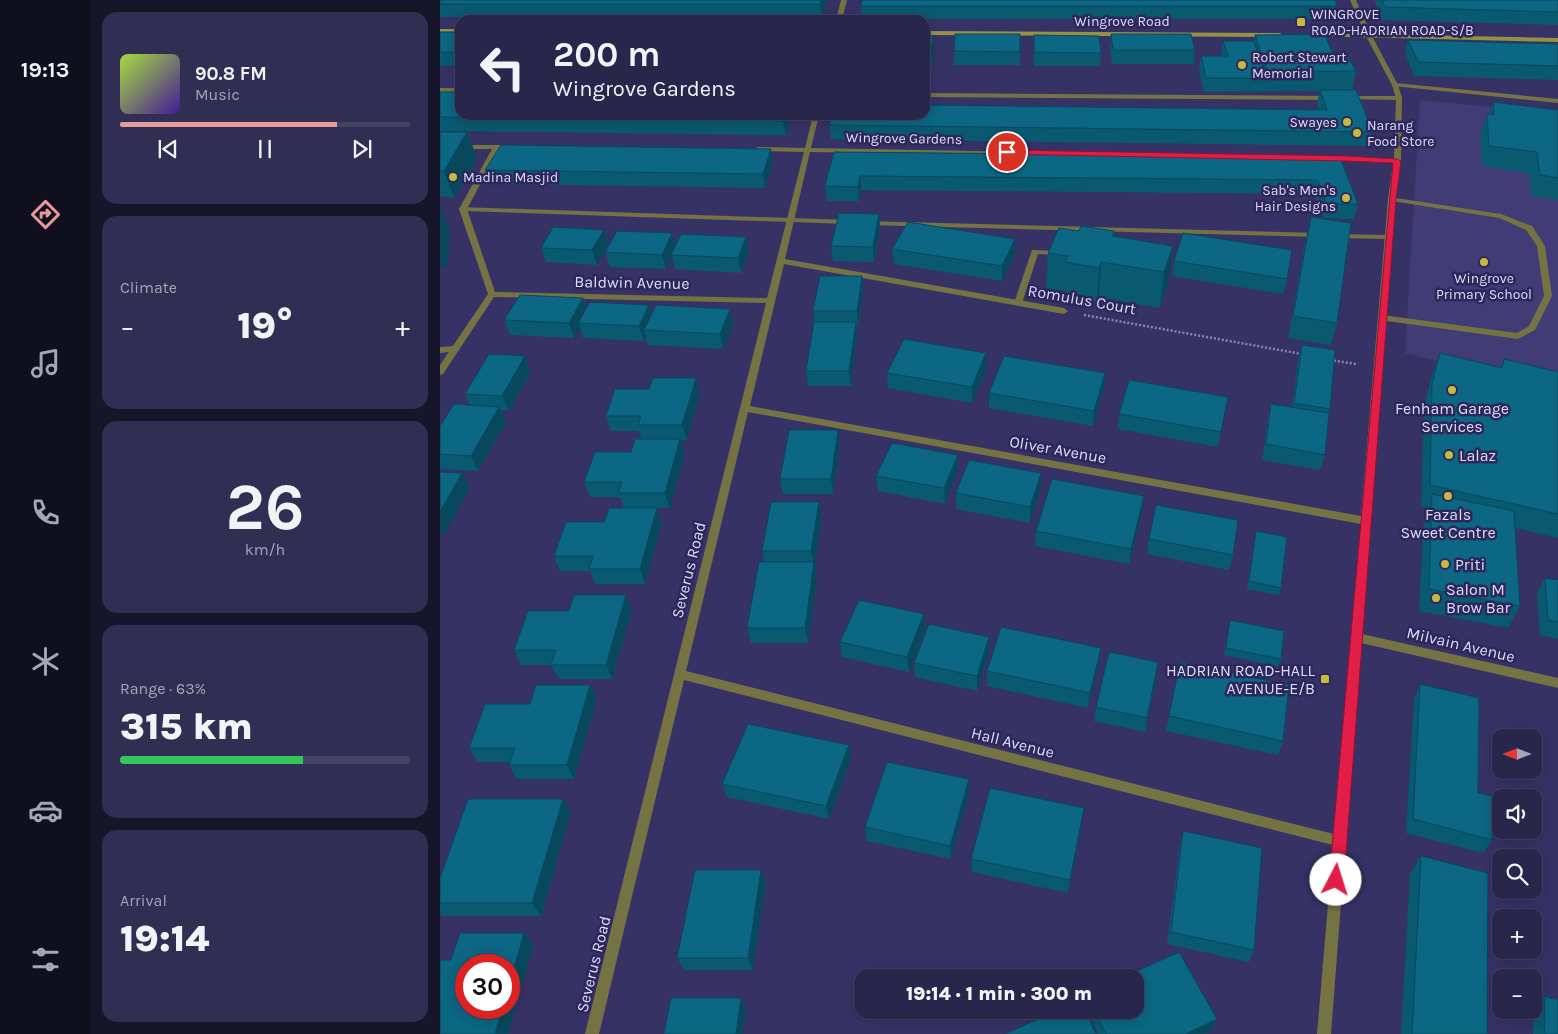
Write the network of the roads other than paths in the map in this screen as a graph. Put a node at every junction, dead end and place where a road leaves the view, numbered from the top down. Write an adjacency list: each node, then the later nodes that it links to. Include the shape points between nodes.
1 (844, 0): 3 (street)
2 (1353, 0): 9 (street)
3 (840, 15)
4 (440, 31): 5 (street)
5 (455, 32)
6 (930, 32): 7 (street, Wingrove Road)
7 (1290, 35)
8 (1300, 35): 9 (street)
9 (1369, 36): 10 (street); 11 (street)
10 (1558, 40)
11 (1395, 85): 15 (street); 16 (street)
12 (440, 90): 13 (street)
13 (455, 90)
14 (930, 95): 15 (street)
15 (1399, 98): 25 (street)
16 (1558, 100)
17 (815, 120): 22 (street, Severus Road)
18 (440, 147): 19 (street)
19 (496, 147): 20 (street); 27 (street)
20 (526, 147)
21 (750, 149): 22 (street, Wingrove Gardens)
22 (808, 149): 23 (street, Wingrove Gardens); 28 (street, Severus Road)
23 (1196, 156)
24 (1316, 158): 25 (street)
25 (1397, 161): 26 (street)
26 (1392, 199): 29 (street); 36 (street, via 1501,216 1529,228 1541,246 1548,296 1532,328 1518,336)
27 (463, 209): 28 (street); 32 (street)
28 (790, 221): 29 (street); 31 (street, Severus Road)
29 (1389, 237): 36 (street)
30 (1073, 254): 34 (street, via 1035,252)
31 (780, 261): 33 (street, Severus Road); 34 (street, Romulus Court)
32 (492, 294): 33 (street, Baldwin Avenue); 37 (street)
33 (770, 301): 40 (street, Severus Road)
34 (1018, 303): 35 (street, Romulus Court)
35 (1064, 311)
36 (1382, 318): 41 (street)
37 (455, 349): 38 (street); 39 (street)
38 (440, 350)
39 (440, 372)
40 (744, 408): 41 (street, Oliver Avenue); 43 (street, Severus Road)
41 (1366, 520): 42 (street)
42 (1356, 637): 44 (street, Milvain Avenue); 45 (street)
43 (679, 674): 45 (street, Hall Avenue); 46 (street, Severus Road)
44 (1558, 683)
45 (1340, 841): 47 (street)
46 (592, 1034)
47 (1324, 1034)

